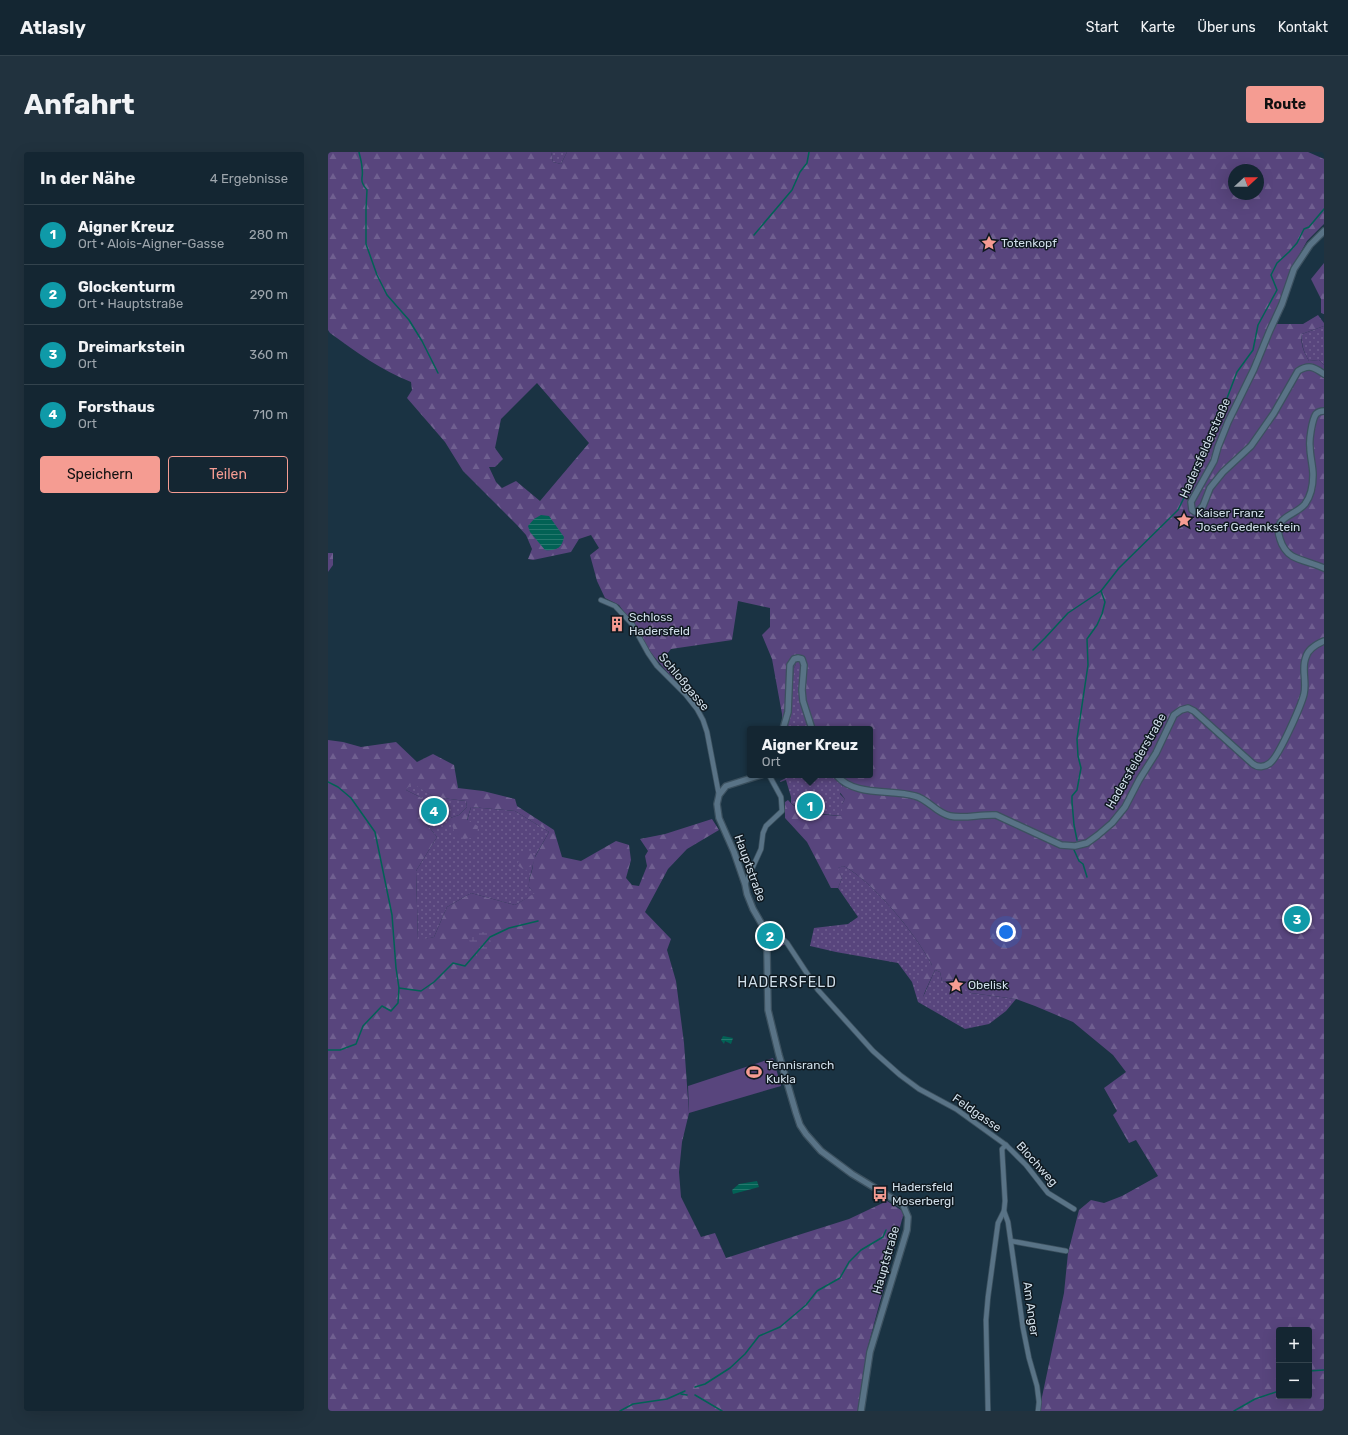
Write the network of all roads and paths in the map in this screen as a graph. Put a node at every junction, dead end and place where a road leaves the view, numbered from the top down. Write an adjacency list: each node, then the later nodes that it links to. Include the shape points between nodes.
1 (1324, 230): 2 (street, Hadersfelderstraße, via 1294,269 1282,304 1228,422 1214,461 1191,502 1192,510 1198,511 1203,506 1210,488 1222,472 1251,446 1298,371 1305,366)
2 (1324, 374)
3 (1324, 410): 4 (street, via 1316,415 1311,433 1313,474 1310,496 1305,504 1282,519 1278,526 1278,534 1285,550 1293,557)
4 (1324, 568)
5 (601, 600): 12 (street, Schloßgasse, via 615,606 632,624 648,653 697,709 707,732)
6 (1324, 641): 11 (street, Hadersfelderstraße, via 1306,655 1302,701 1271,762 1256,766 1194,711 1188,708 1181,710 1174,715 1125,807 1098,835 1075,846 1061,846 996,815 949,816 914,796 852,787)
7 (784, 726): 8 (street, via 787,718 790,665 798,658 804,665 803,701)
8 (811, 726)
9 (751, 778): 12 (street, via 732,784)
10 (771, 778): 13 (street, via 781,797 782,811 766,826 761,849)
11 (838, 778)
12 (719, 795): 13 (street, Hauptstraße, via 719,818)
13 (745, 884): 14 (street, Hauptstraße, via 753,909)
14 (764, 928): 15 (street, Feldgasse, via 774,931 787,943 828,1002 895,1070 919,1089 956,1109); 20 (street, Hauptstraße, via 768,1010 778,1055 800,1125 821,1151 903,1205 908,1217 870,1352)
15 (1006, 1145): 16 (street, Blochweg, via 1048,1193); 17 (street, Feldgasse, via 1002,1149)
16 (1074, 1209)
17 (1004, 1211): 18 (street, Am Anger); 21 (street, Feldgasse, via 998,1223 986,1320)
18 (1011, 1241): 19 (street); 22 (street, Am Anger, via 1023,1328 1037,1386)
19 (1066, 1251)
20 (861, 1411)
21 (988, 1411)
22 (1038, 1411)

